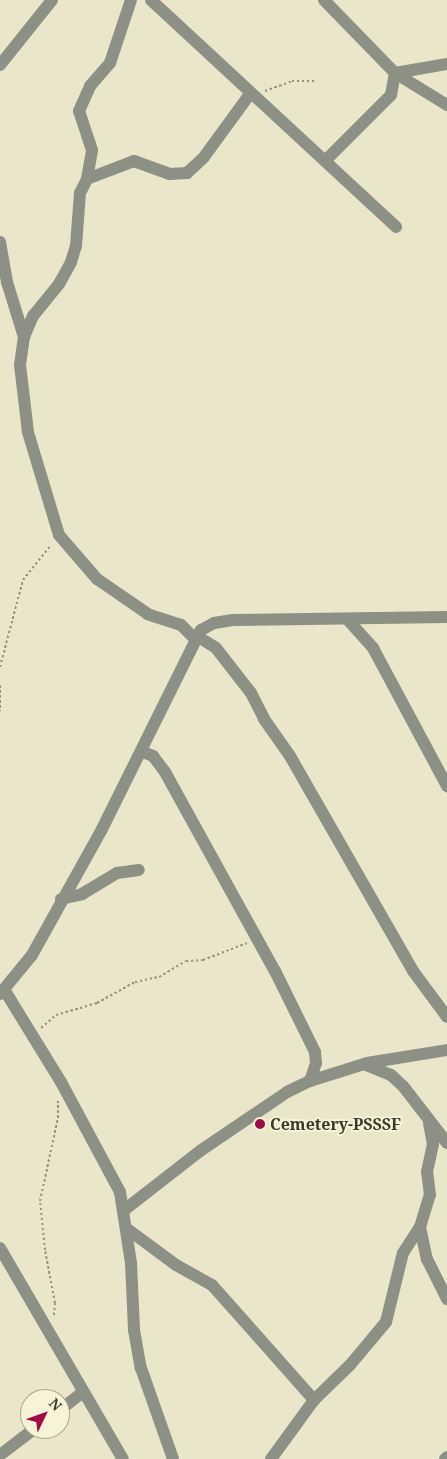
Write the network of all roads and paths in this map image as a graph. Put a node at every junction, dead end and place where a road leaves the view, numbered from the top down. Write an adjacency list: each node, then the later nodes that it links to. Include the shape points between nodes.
1 (52, 0): 6 (street)
2 (131, 0): 12 (street, via 110,63 90,86 79,111 92,150)
3 (151, 0): 9 (street)
4 (324, 0): 7 (street)
5 (447, 64): 7 (street)
6 (0, 65)
7 (395, 73): 10 (street); 11 (street, via 391,95)
8 (316, 81): 9 (path, via 281,84)
9 (253, 96): 11 (street); 12 (street, via 187,173 170,174 134,161 93,174)
10 (447, 105)
11 (325, 161): 13 (street)
12 (87, 179): 15 (street, via 80,193 76,246 71,262 59,284 33,316)
13 (396, 227)
14 (0, 242): 15 (street)
15 (24, 337): 16 (street, via 20,364 28,432)
16 (59, 535): 19 (street, via 97,579 148,614 181,625); 20 (path, via 23,580)
17 (447, 617): 18 (street)
18 (348, 620): 19 (street, via 233,620 214,623); 24 (street, via 373,648)
19 (196, 638): 23 (street); 29 (street, via 216,648 250,693 290,756 413,971)
20 (0, 667)
21 (0, 685): 22 (path)
22 (0, 711)
23 (143, 752): 26 (street); 27 (street, via 153,756 165,772)
24 (447, 786)
25 (139, 870): 26 (street, via 117,873 82,894)
26 (61, 899): 28 (street, via 32,955)
27 (256, 938): 30 (path, via 203,960 186,961 159,977 135,982 97,1003 56,1016); 33 (street, via 315,1052 316,1063)
28 (2, 993): 30 (street)
29 (447, 1016)
30 (32, 1036): 34 (street)
31 (447, 1050): 32 (street)
32 (363, 1064): 33 (street); 35 (street, via 391,1075)
33 (310, 1081): 37 (street, via 287,1092 200,1151)
34 (61, 1082): 37 (street, via 115,1179); 42 (path, via 58,1118 40,1201 44,1250 55,1303)
35 (429, 1122): 36 (street); 39 (street, via 433,1144 427,1172 430,1195)
36 (447, 1143)
37 (123, 1211): 38 (street)
38 (126, 1228): 44 (street, via 176,1265 212,1285); 49 (street, via 139,1359)
39 (420, 1228): 41 (street, via 428,1259); 44 (street, via 403,1253 389,1314 382,1328)
40 (0, 1248): 42 (street)
41 (447, 1299)
42 (51, 1337): 43 (street)
43 (84, 1392): 45 (street); 48 (street)
44 (314, 1400): 50 (street)
45 (70, 1402)
46 (21, 1439): 47 (street)
47 (0, 1455)
48 (123, 1459)
49 (173, 1459)
50 (271, 1459)

